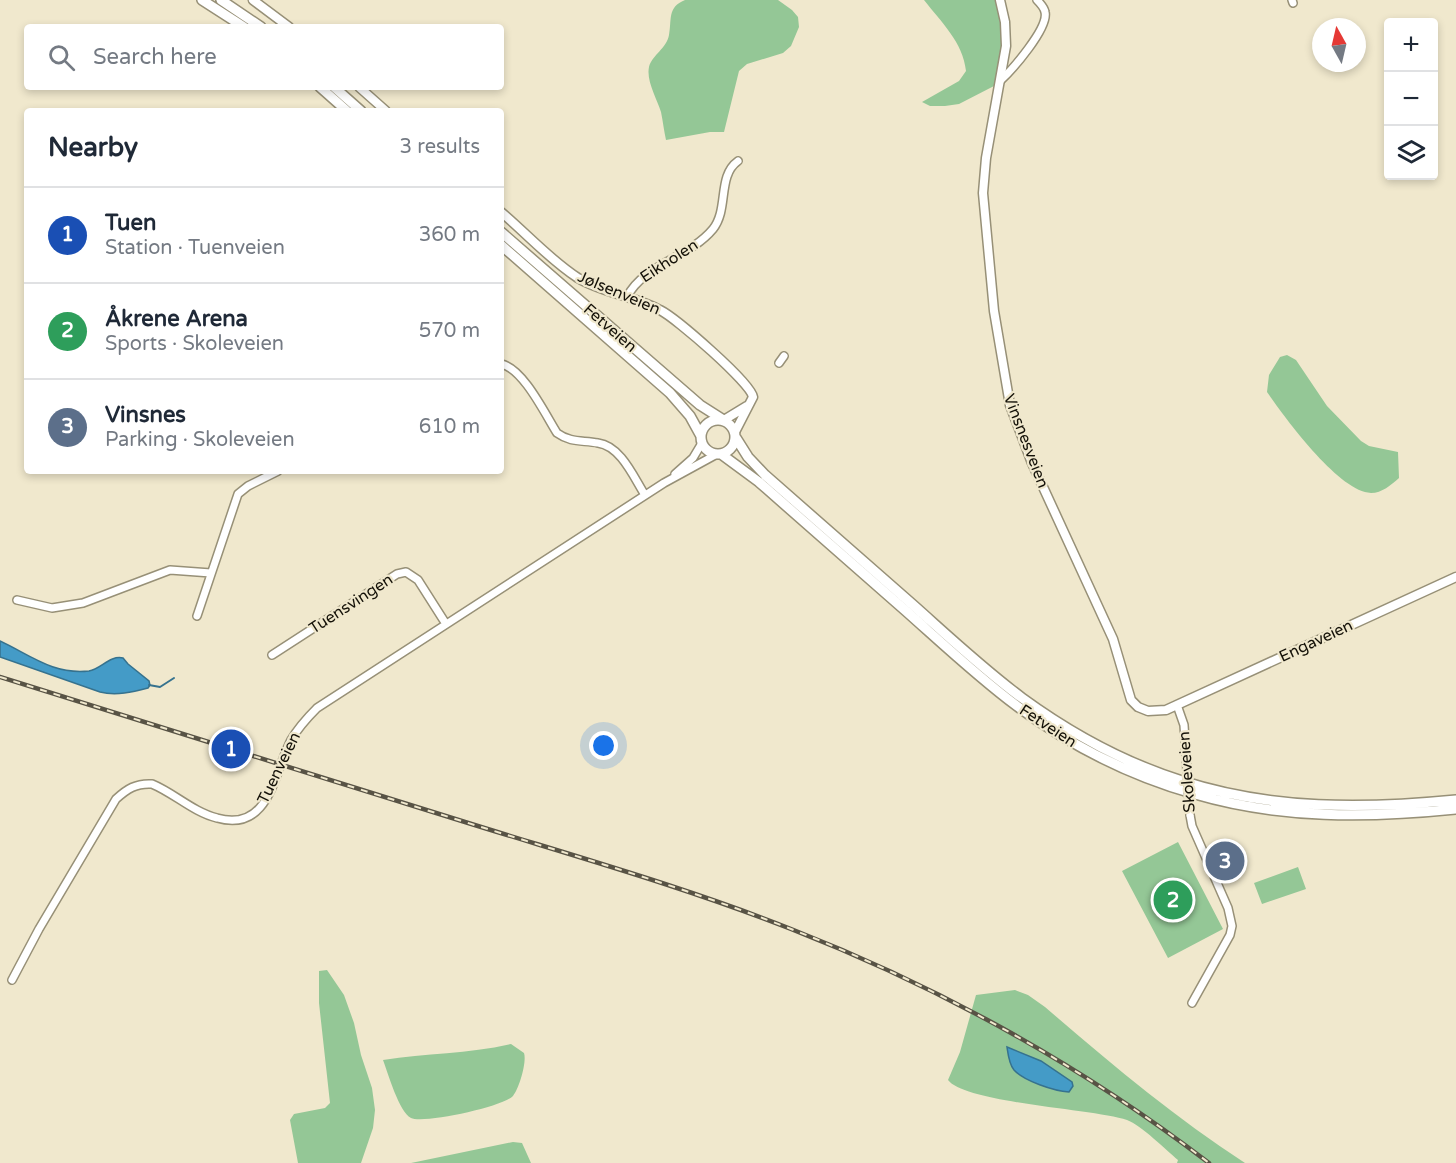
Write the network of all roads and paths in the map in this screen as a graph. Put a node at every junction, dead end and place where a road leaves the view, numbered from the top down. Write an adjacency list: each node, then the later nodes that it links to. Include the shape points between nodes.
1 (202, 0): 6 (highway)
2 (221, 0): 7 (highway)
3 (253, 0): 8 (main road)
4 (1000, 0): 9 (main road, Vinsnesveien, via 1007,34)
5 (1037, 0): 9 (street, via 1045,9 1045,19 1033,42)
6 (239, 24)
7 (257, 24)
8 (285, 24)
9 (1000, 81): 36 (main road, Vinsnesveien, via 983,193 994,311 1010,405 1032,463 1113,639 1131,700 1143,710 1153,712)
10 (323, 90): 13 (highway)
11 (338, 90): 14 (highway)
12 (362, 90): 15 (main road)
13 (344, 108)
14 (358, 108)
15 (383, 108)
16 (738, 161): 20 (street, Eikholen, via 728,175 723,209 712,230 637,281)
17 (504, 215): 20 (main road, Jølsenveien, via 577,277)
18 (504, 235): 23 (highway, Fetveien, via 694,400)
19 (504, 248): 25 (highway, Fetveien, via 670,393 690,416)
20 (627, 297): 22 (main road, Jølsenveien, via 661,310 684,327 748,387 753,395)
21 (504, 365): 29 (street, via 519,374 557,433 566,439 607,445 618,454)
22 (750, 404): 23 (main road); 24 (main road)
23 (723, 420): 24 (highway, via 731,424); 25 (highway, via 707,423)
24 (736, 435): 26 (highway, via 731,449); 37 (highway, Fetveien, via 748,458 765,475 1005,685 1062,725 1113,753 1190,783 1287,803 1355,807)
25 (702, 439): 26 (highway, via 708,450); 28 (street, Tuenveien, via 693,458)
26 (719, 454): 28 (street, Tuenveien); 38 (highway, Fetveien, via 759,482 999,692 1029,715 1115,764 1196,795 1286,812 1355,816)
27 (272, 474): 30 (street, via 238,494)
28 (664, 483): 29 (street, Tuenveien)
29 (645, 495): 34 (street, Tuenveien)
30 (211, 573): 32 (street, via 170,570 83,603 52,608); 33 (street)
31 (1456, 577): 36 (main road, Engaveien)
32 (17, 600)
33 (197, 616)
34 (446, 624): 35 (street, Tuensvingen, via 418,580 406,572 397,574); 39 (street, Tuenveien, via 331,698 305,720 290,741 267,799 257,812 225,820 152,784 127,789 116,799)
35 (272, 655)
36 (1177, 705): 40 (street, Skoleveien, bridge, via 1184,725 1192,826 1232,926)
37 (1456, 800)
38 (1456, 809)
39 (12, 980)
40 (1192, 1003)

